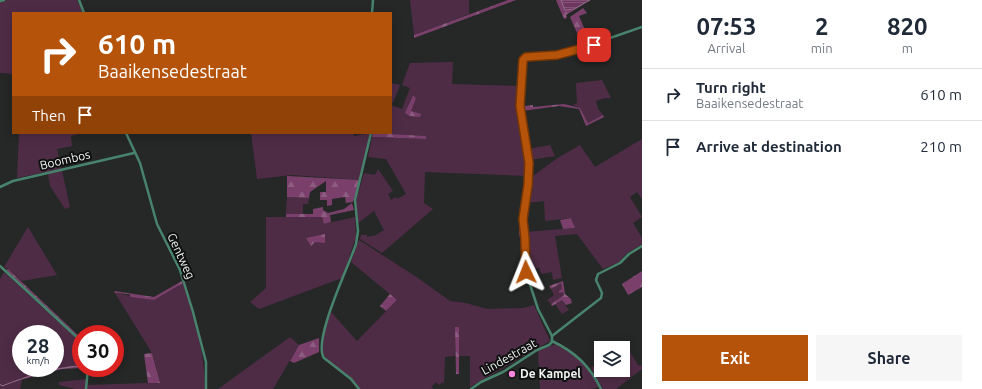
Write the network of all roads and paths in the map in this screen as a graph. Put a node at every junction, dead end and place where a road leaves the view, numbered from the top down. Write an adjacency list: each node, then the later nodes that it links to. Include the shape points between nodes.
1 (4, 0): 4 (street)
2 (79, 0): 5 (street)
3 (373, 0): 6 (street)
4 (0, 1)
5 (84, 12)
6 (372, 12)
7 (642, 27): 15 (street, via 570,52 554,56 526,57 523,60 520,106 529,163 523,219 526,272 538,309)
8 (126, 134): 10 (street, Gentweg)
9 (371, 134): 20 (street, via 355,200 358,230 356,244 324,326 320,344 324,358)
10 (134, 153): 11 (street, Boombos, via 13,181); 19 (street, Gentweg, via 140,163 157,224 180,270 194,312 206,362)
11 (0, 187)
12 (642, 246): 15 (street, Lindestraat, via 620,263 598,274 596,280 602,293 601,298)
13 (0, 266): 14 (street)
14 (72, 333)
15 (552, 336): 16 (street, Lindestraat)
16 (552, 341): 21 (street, Lindestraat); 22 (street, via 579,356)
17 (87, 377): 18 (street)
18 (86, 389)
19 (206, 389)
20 (359, 389)
21 (471, 389)
22 (601, 389)

